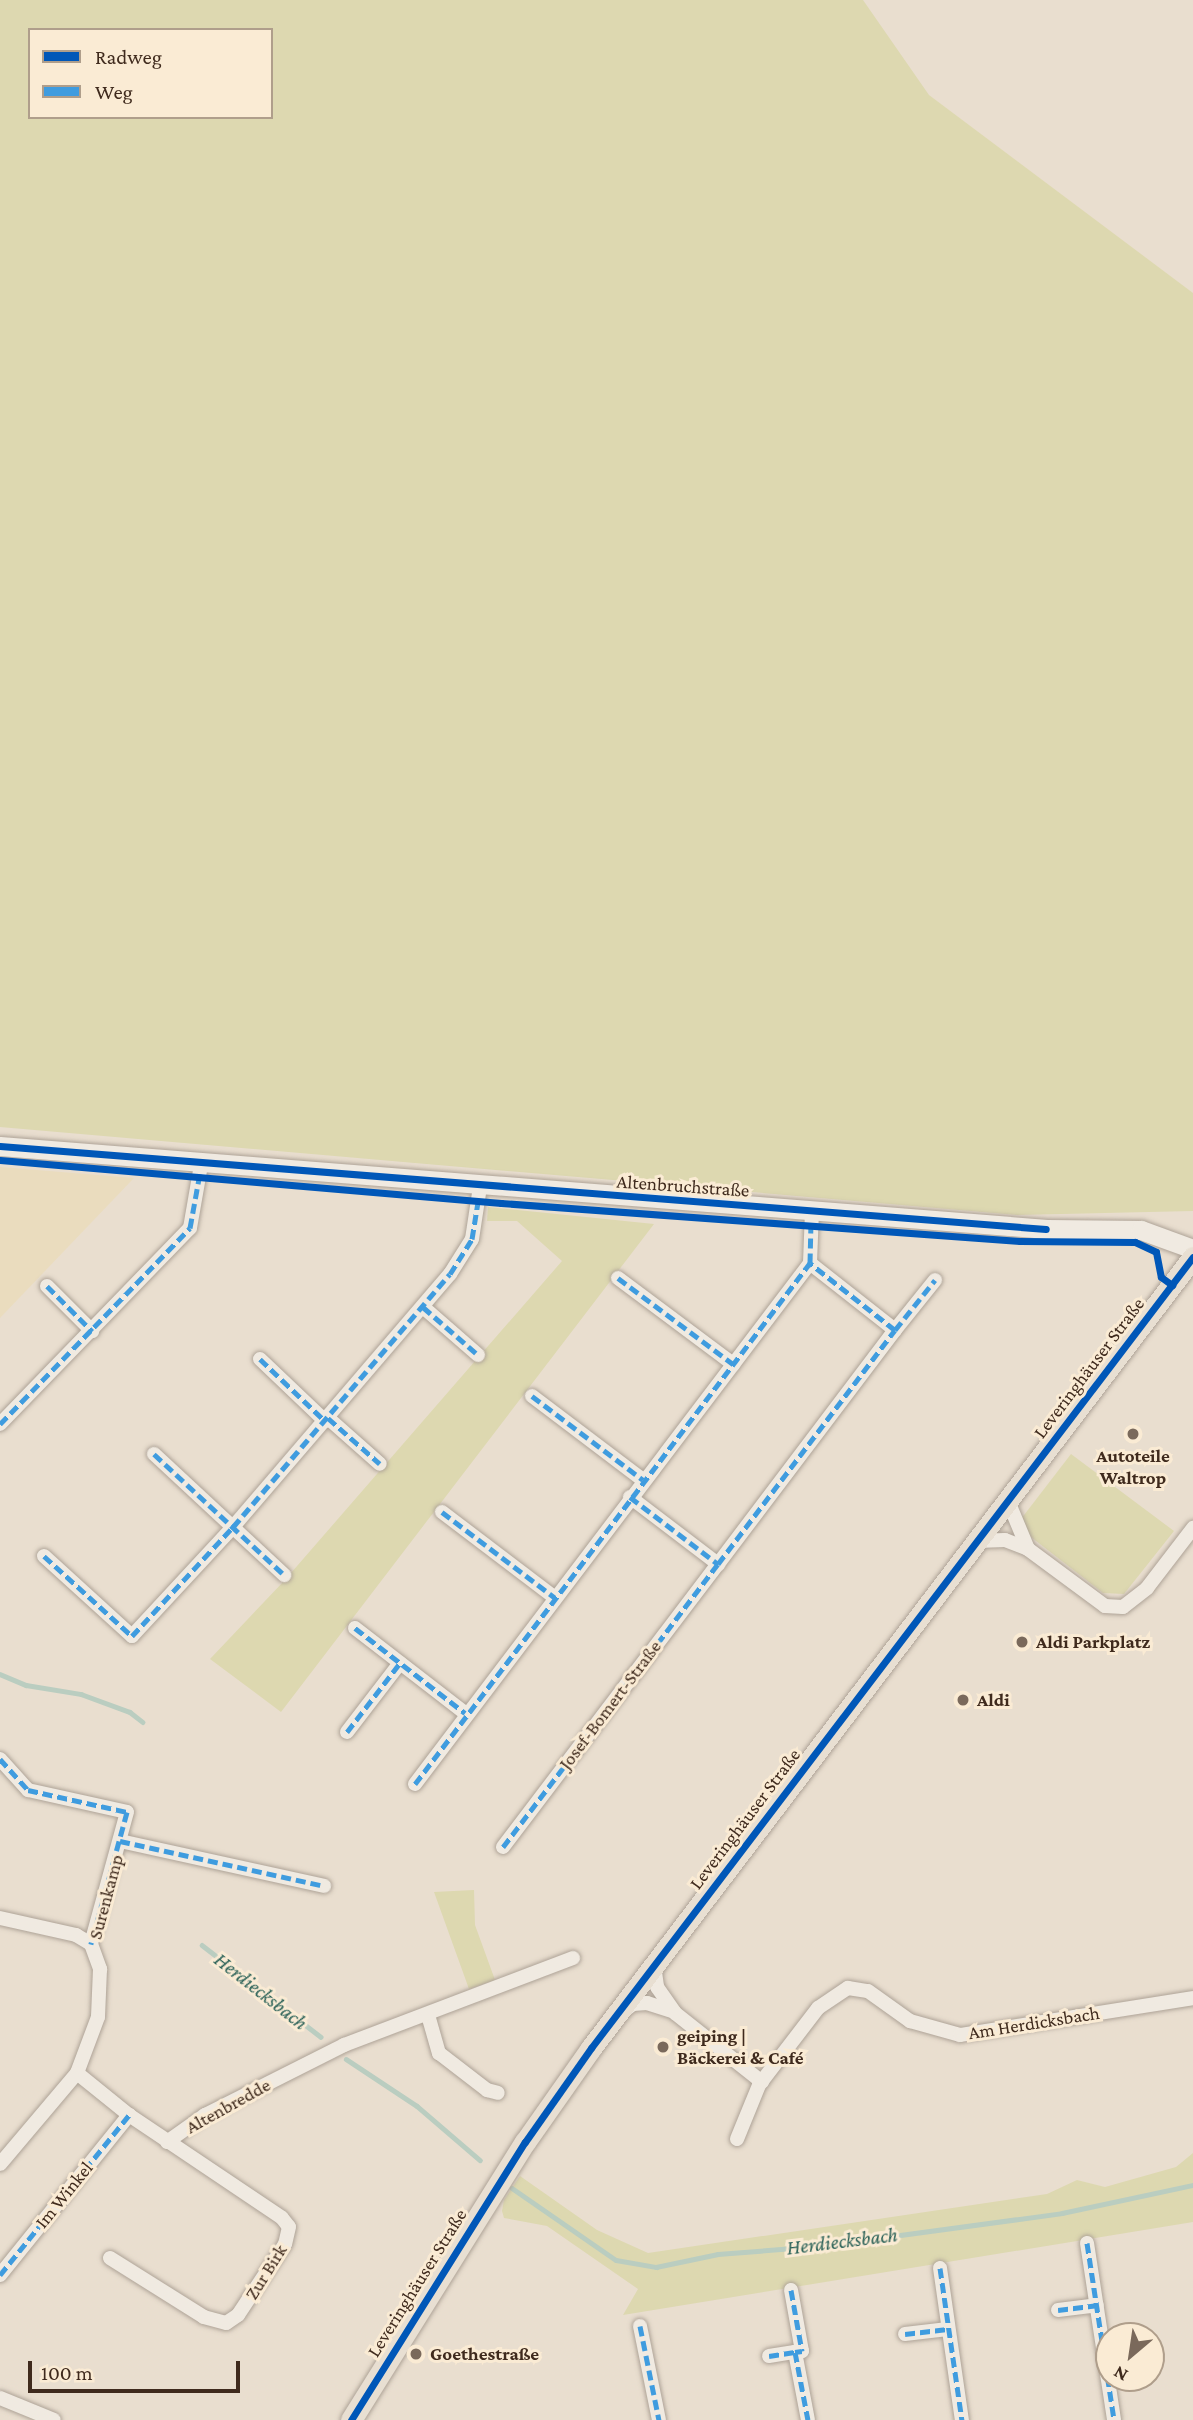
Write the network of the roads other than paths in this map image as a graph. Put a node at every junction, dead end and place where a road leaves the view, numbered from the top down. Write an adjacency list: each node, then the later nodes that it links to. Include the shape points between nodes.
1 (0, 1146): 2 (street, Altenbruchstraße)
2 (201, 1166): 3 (street, Altenbruchstraße); 13 (street, via 190,1228)
3 (480, 1187): 4 (street, Altenbruchstraße); 11 (street, via 472,1239)
4 (812, 1212): 5 (street, Altenbruchstraße, via 1047,1229 1141,1230); 7 (street)
5 (1193, 1249)
6 (1193, 1257): 24 (main road, Leveringhäuser Straße)
7 (810, 1264): 12 (street); 16 (street)
8 (618, 1278): 16 (street)
9 (935, 1280): 12 (street, Josef-Bomert-Straße)
10 (47, 1286): 13 (street)
11 (423, 1307): 14 (street); 18 (street)
12 (895, 1330): 31 (street, Josef-Bomert-Straße)
13 (92, 1331): 19 (street)
14 (478, 1355)
15 (260, 1359): 18 (street)
16 (733, 1364): 22 (street)
17 (532, 1396): 22 (street)
18 (327, 1420): 21 (street); 26 (street)
19 (0, 1424)
20 (154, 1454): 26 (street)
21 (380, 1464)
22 (643, 1480): 23 (street)
23 (630, 1497): 31 (street); 33 (street)
24 (1007, 1501): 28 (main road, Leveringhäuser Straße); 29 (street)
25 (442, 1512): 33 (street)
26 (233, 1527): 30 (street, via 132,1636); 32 (street)
27 (1193, 1528): 29 (street, via 1147,1588 1123,1607 1105,1605)
28 (977, 1541): 29 (street, via 1005,1539); 46 (main road, Leveringhäuser Straße)
29 (1028, 1549)
30 (44, 1556)
31 (718, 1564): 41 (street, Josef-Bomert-Straße)
32 (284, 1575)
33 (554, 1597): 36 (street)
34 (355, 1628): 35 (street)
35 (400, 1663): 36 (street); 37 (street)
36 (466, 1713): 39 (street)
37 (347, 1732)
38 (0, 1759): 40 (street, Surenkamp, via 28,1790 127,1812)
39 (415, 1784)
40 (120, 1842): 42 (street, Surenkamp); 44 (street, Surenkamp)
41 (503, 1847)
42 (324, 1886)
43 (0, 1917): 44 (street, via 76,1935)
44 (91, 1944): 51 (street, Surenkamp, via 100,1969 98,2017)
45 (573, 1958): 49 (street, Altenbredde)
46 (654, 1965): 48 (street, via 657,1987); 50 (main road, Leveringhäuser Straße)
47 (1193, 1998): 52 (street, Am Herdicksbach, via 960,2035 910,2021 868,1991 848,1988 818,2008)
48 (675, 2013): 50 (street, via 640,2003); 52 (street)
49 (428, 2015): 53 (street, via 439,2053 487,2090); 56 (street, Altenbredde, via 344,2045 205,2115)
50 (612, 2020): 72 (main road, Leveringhäuser Straße, via 525,2142)
51 (77, 2073): 54 (street, Altenbredde); 57 (street)
52 (762, 2082): 55 (street, Am Herdicksbach)
53 (498, 2093)
54 (129, 2115): 56 (street, Altenbredde); 61 (street, Im Winkel)
55 (737, 2139)
56 (167, 2142): 59 (street, Zur Birk, via 287,2222 285,2244 238,2315 226,2323 204,2317)
57 (0, 2164)
58 (1087, 2243): 63 (street)
59 (110, 2258)
60 (940, 2268): 66 (street)
61 (0, 2275)
62 (791, 2290): 68 (street, via 802,2351)
63 (1097, 2305): 64 (street); 76 (street)
64 (1058, 2310)
65 (640, 2326): 73 (street)
66 (948, 2329): 67 (street); 75 (street)
67 (905, 2334)
68 (795, 2351): 69 (street); 74 (street)
69 (769, 2356)
70 (0, 2399): 71 (street)
71 (54, 2420)
72 (351, 2420)
73 (659, 2420)
74 (808, 2420)
75 (962, 2420)
76 (1114, 2420)

